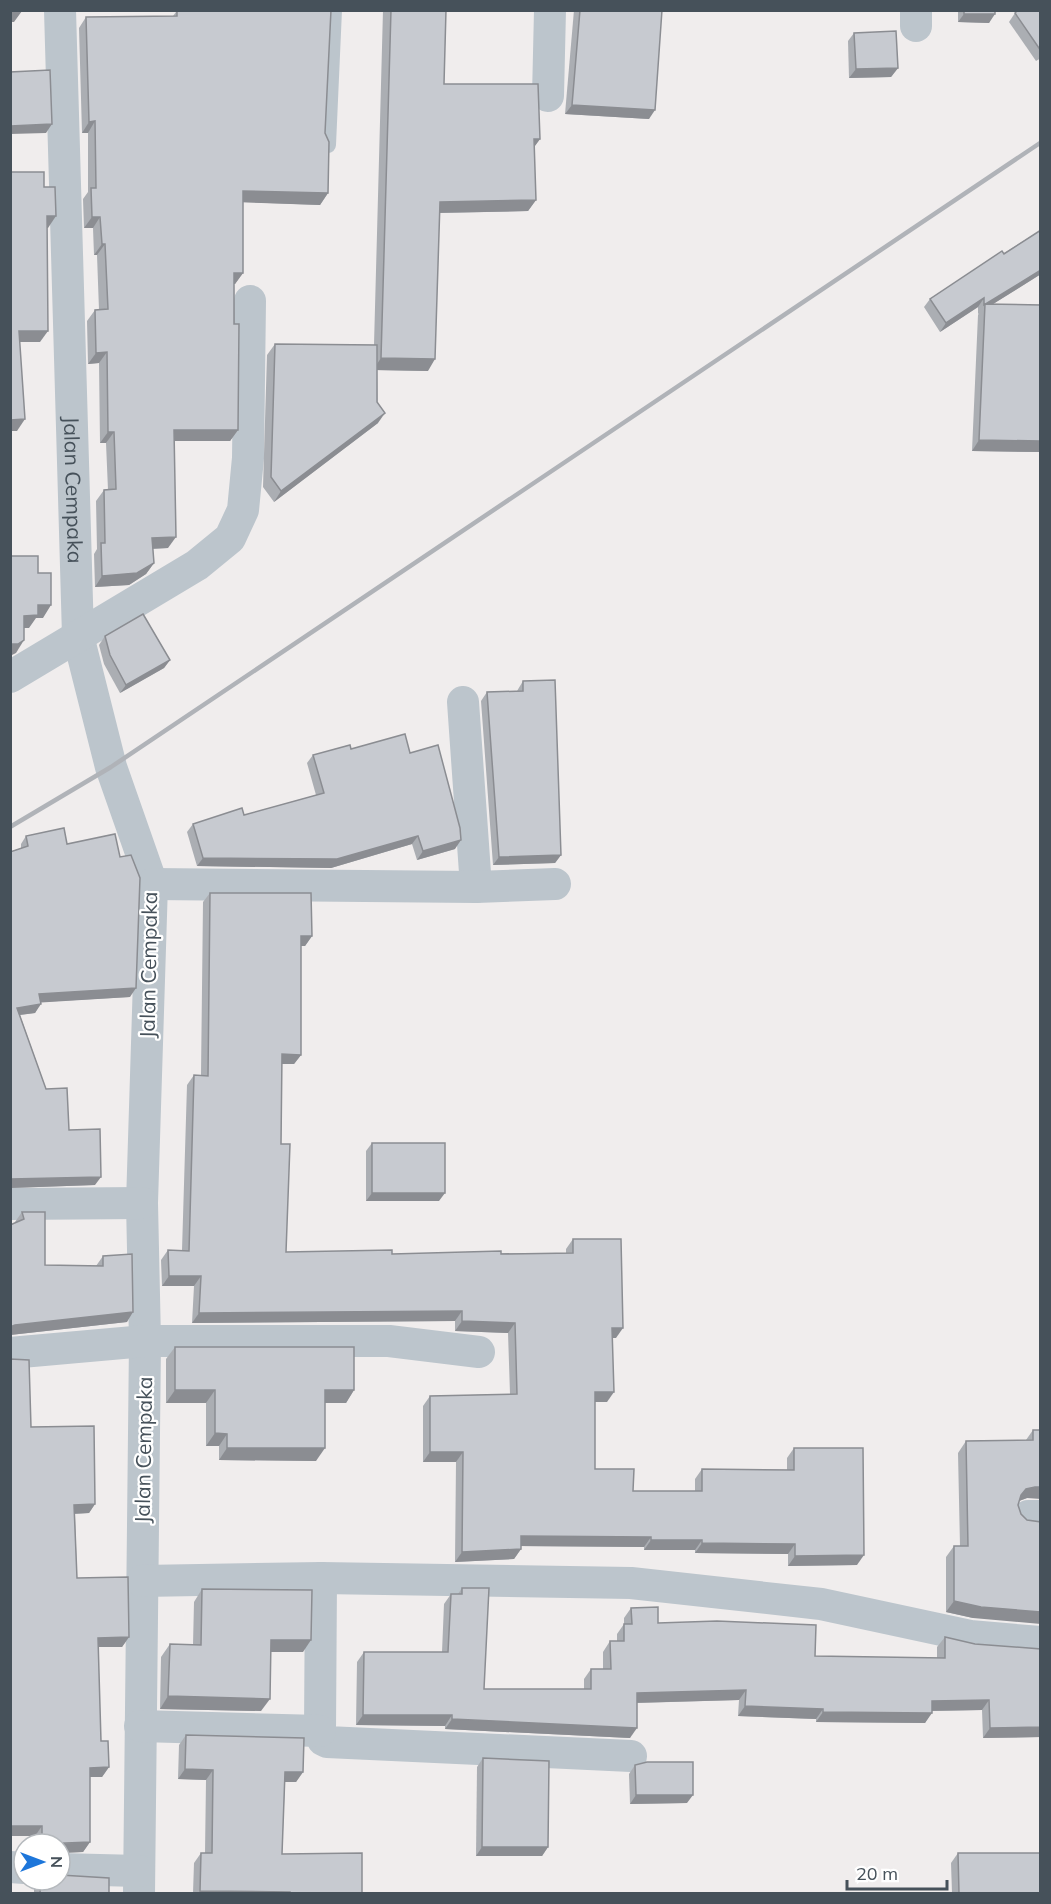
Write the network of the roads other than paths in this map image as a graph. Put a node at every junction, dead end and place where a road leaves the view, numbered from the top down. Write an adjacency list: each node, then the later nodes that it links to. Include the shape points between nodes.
1 (60, 10): 7 (street, Jalan Cempaka)
2 (334, 10): 5 (lane)
3 (550, 10): 4 (street)
4 (548, 96)
5 (327, 145)
6 (250, 301): 7 (street, via 248,458 243,510 230,538 197,565)
7 (78, 636): 8 (street); 10 (street, Jalan Cempaka, via 111,767)
8 (10, 677)
9 (463, 702): 12 (street)
10 (152, 885): 12 (street); 13 (street, Jalan Cempaka)
11 (555, 885): 12 (street)
12 (476, 887)
13 (142, 1203): 14 (street); 15 (street, Jalan Cempaka)
14 (10, 1204)
15 (144, 1341): 16 (street, via 389,1341); 17 (street); 19 (street, Jalan Cempaka)
16 (479, 1352)
17 (10, 1353)
18 (321, 1578): 19 (street); 20 (street, via 631,1583 821,1604 970,1636); 22 (street)
19 (142, 1581): 21 (street, Jalan Cempaka)
20 (1041, 1642)
21 (140, 1726): 22 (street); 25 (street, Jalan Cempaka)
22 (320, 1731): 23 (street, via 323,1740 334,1743)
23 (631, 1756)
24 (72, 1871): 25 (street)
25 (139, 1882)

